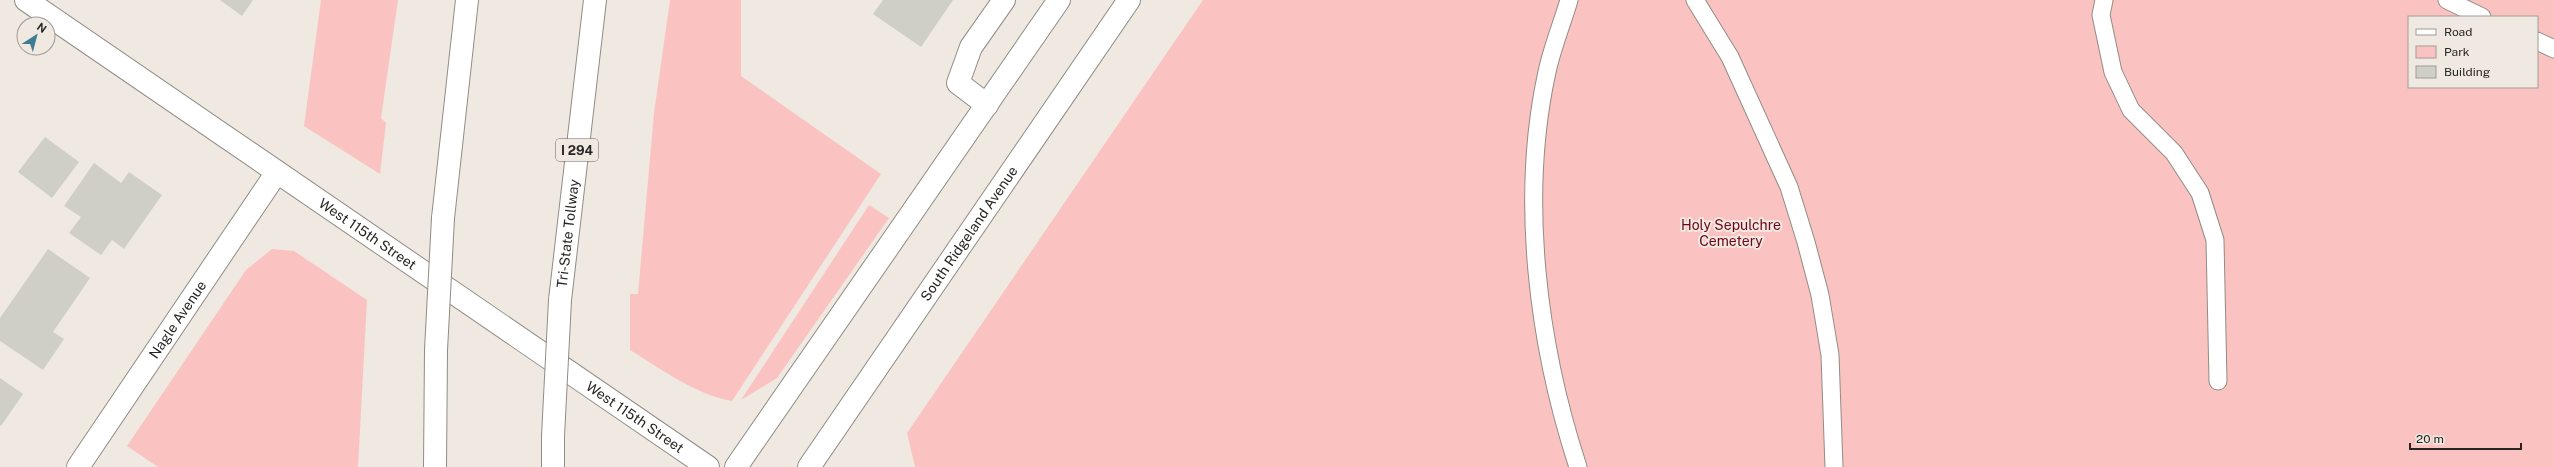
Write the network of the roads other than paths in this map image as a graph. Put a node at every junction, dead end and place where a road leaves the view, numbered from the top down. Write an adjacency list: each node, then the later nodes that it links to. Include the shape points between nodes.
1 (26, 0): 15 (main road, West 115th Street)
2 (467, 0): 18 (main road, bridge, via 443,218 436,350)
3 (595, 0): 19 (main road, Tri-State Tollway / I 294, bridge, via 560,300)
4 (1004, 0): 14 (main road, via 971,47 958,83)
5 (1059, 0): 14 (main road)
6 (1129, 0): 22 (main road, South Ridgeland Avenue)
7 (1569, 0): 23 (lane, via 1547,72 1538,131 1535,188 1536,258 1554,381)
8 (1695, 0): 24 (lane, via 1733,64 1789,187 1806,242 1820,295 1830,355)
9 (2104, 0): 16 (lane, via 2101,15 2113,72 2125,98 2131,110 2174,153 2200,193 2215,240)
10 (2447, 0): 11 (lane)
11 (2480, 16)
12 (2538, 41): 13 (lane)
13 (2554, 49)
14 (987, 105): 21 (main road)
15 (277, 172): 17 (main road, Nagle Avenue); 20 (main road, West 115th Street)
16 (2218, 382)
17 (78, 467)
18 (435, 467)
19 (553, 467)
20 (708, 467)
21 (736, 467)
22 (809, 467)
23 (1578, 467)
24 (1834, 467)

